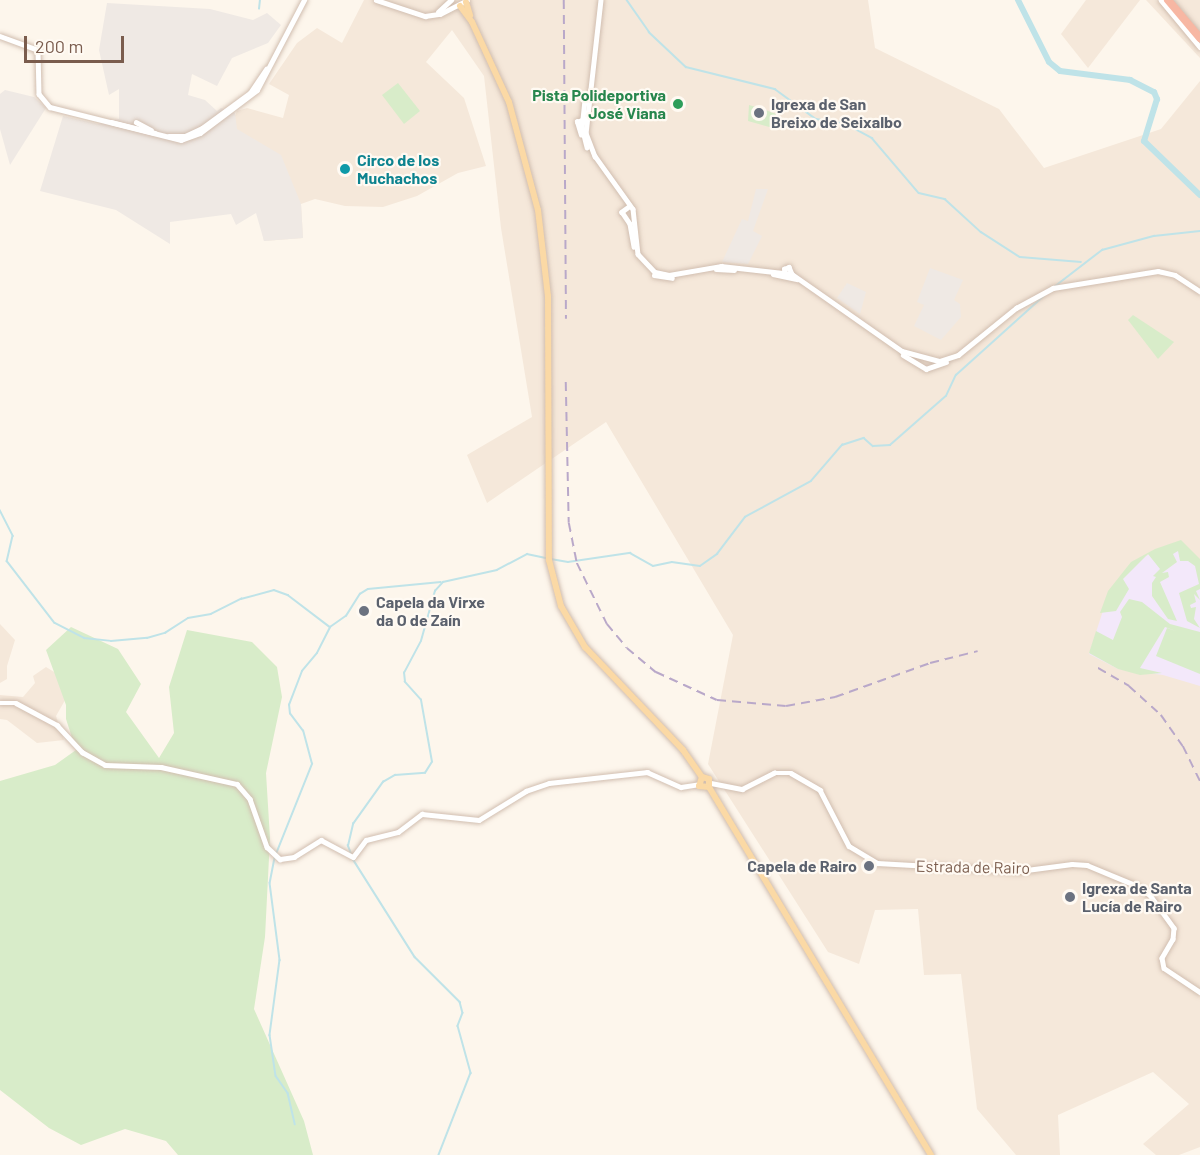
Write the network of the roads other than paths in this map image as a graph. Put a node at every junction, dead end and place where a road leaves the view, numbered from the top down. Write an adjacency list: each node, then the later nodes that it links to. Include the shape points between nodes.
1 (304, 0): 15 (street)
2 (376, 0): 10 (street, via 410,14)
3 (452, 0): 9 (street); 10 (street, via 443,10)
4 (1161, 0): 14 (street)
5 (1168, 0): 13 (highway)
6 (1173, 0): 13 (highway)
7 (467, 1): 9 (street); 11 (main road)
8 (598, 1): 18 (street); 23 (street)
9 (459, 5): 10 (street); 11 (main road)
10 (430, 15)
11 (472, 21): 45 (main road, via 513,115 540,220 548,296 549,560 561,606 585,647 683,750)
12 (0, 35): 17 (street, via 38,50); 19 (street, via 40,47 44,56 41,90)
13 (1200, 35)
14 (1200, 47)
15 (273, 60): 16 (street); 20 (street, via 260,86)
16 (250, 93): 20 (street); 26 (street)
17 (41, 98): 19 (street); 24 (street, via 56,110)
18 (587, 104): 23 (street); 33 (street, via 585,124)
19 (51, 105): 22 (street)
20 (240, 105): 21 (street)
21 (230, 111): 26 (street); 32 (street)
22 (81, 115): 24 (street); 25 (street)
23 (583, 119): 28 (street)
24 (90, 120): 25 (street); 27 (street)
25 (100, 120): 27 (street)
26 (210, 122): 29 (street)
27 (120, 125): 30 (street); 30 (street)
28 (581, 126): 33 (street); 34 (street, via 584,140)
29 (197, 131): 31 (street, via 182,137); 32 (street)
30 (150, 133): 31 (street); 32 (street)
31 (162, 135): 32 (street)
32 (183, 140)
33 (592, 151): 34 (street)
34 (626, 208): 35 (street); 36 (street)
35 (632, 215): 36 (street); 37 (street, via 638,254 655,272 669,275 718,266)
36 (626, 218): 38 (street, via 637,256 654,274 670,278)
37 (739, 267): 38 (street); 39 (street)
38 (721, 269): 39 (street)
39 (789, 274): 41 (street, via 805,280 899,350); 43 (street)
40 (1200, 291): 42 (street, via 1179,277 1158,271 1045,292 962,355)
41 (922, 358): 42 (street, via 929,356); 43 (street)
42 (933, 363): 43 (street, via 926,369)
43 (921, 364)
44 (0, 703): 45 (street, via 25,707 68,734 82,752 105,765 161,767 237,784 250,799 267,847 280,859 294,857 321,840 352,856 366,840 398,832 422,814 479,820 526,791 549,783 647,772 681,787)
45 (700, 781): 46 (main road); 46 (main road, via 703,789)
46 (710, 785): 47 (street, Estrada de Rairo, via 745,789 774,773 791,773 820,790 849,846 877,863 1019,871 1072,864 1135,885 1150,895 1174,928 1173,939 1162,958 1164,968); 48 (main road)
47 (1200, 992)
48 (931, 1155)

